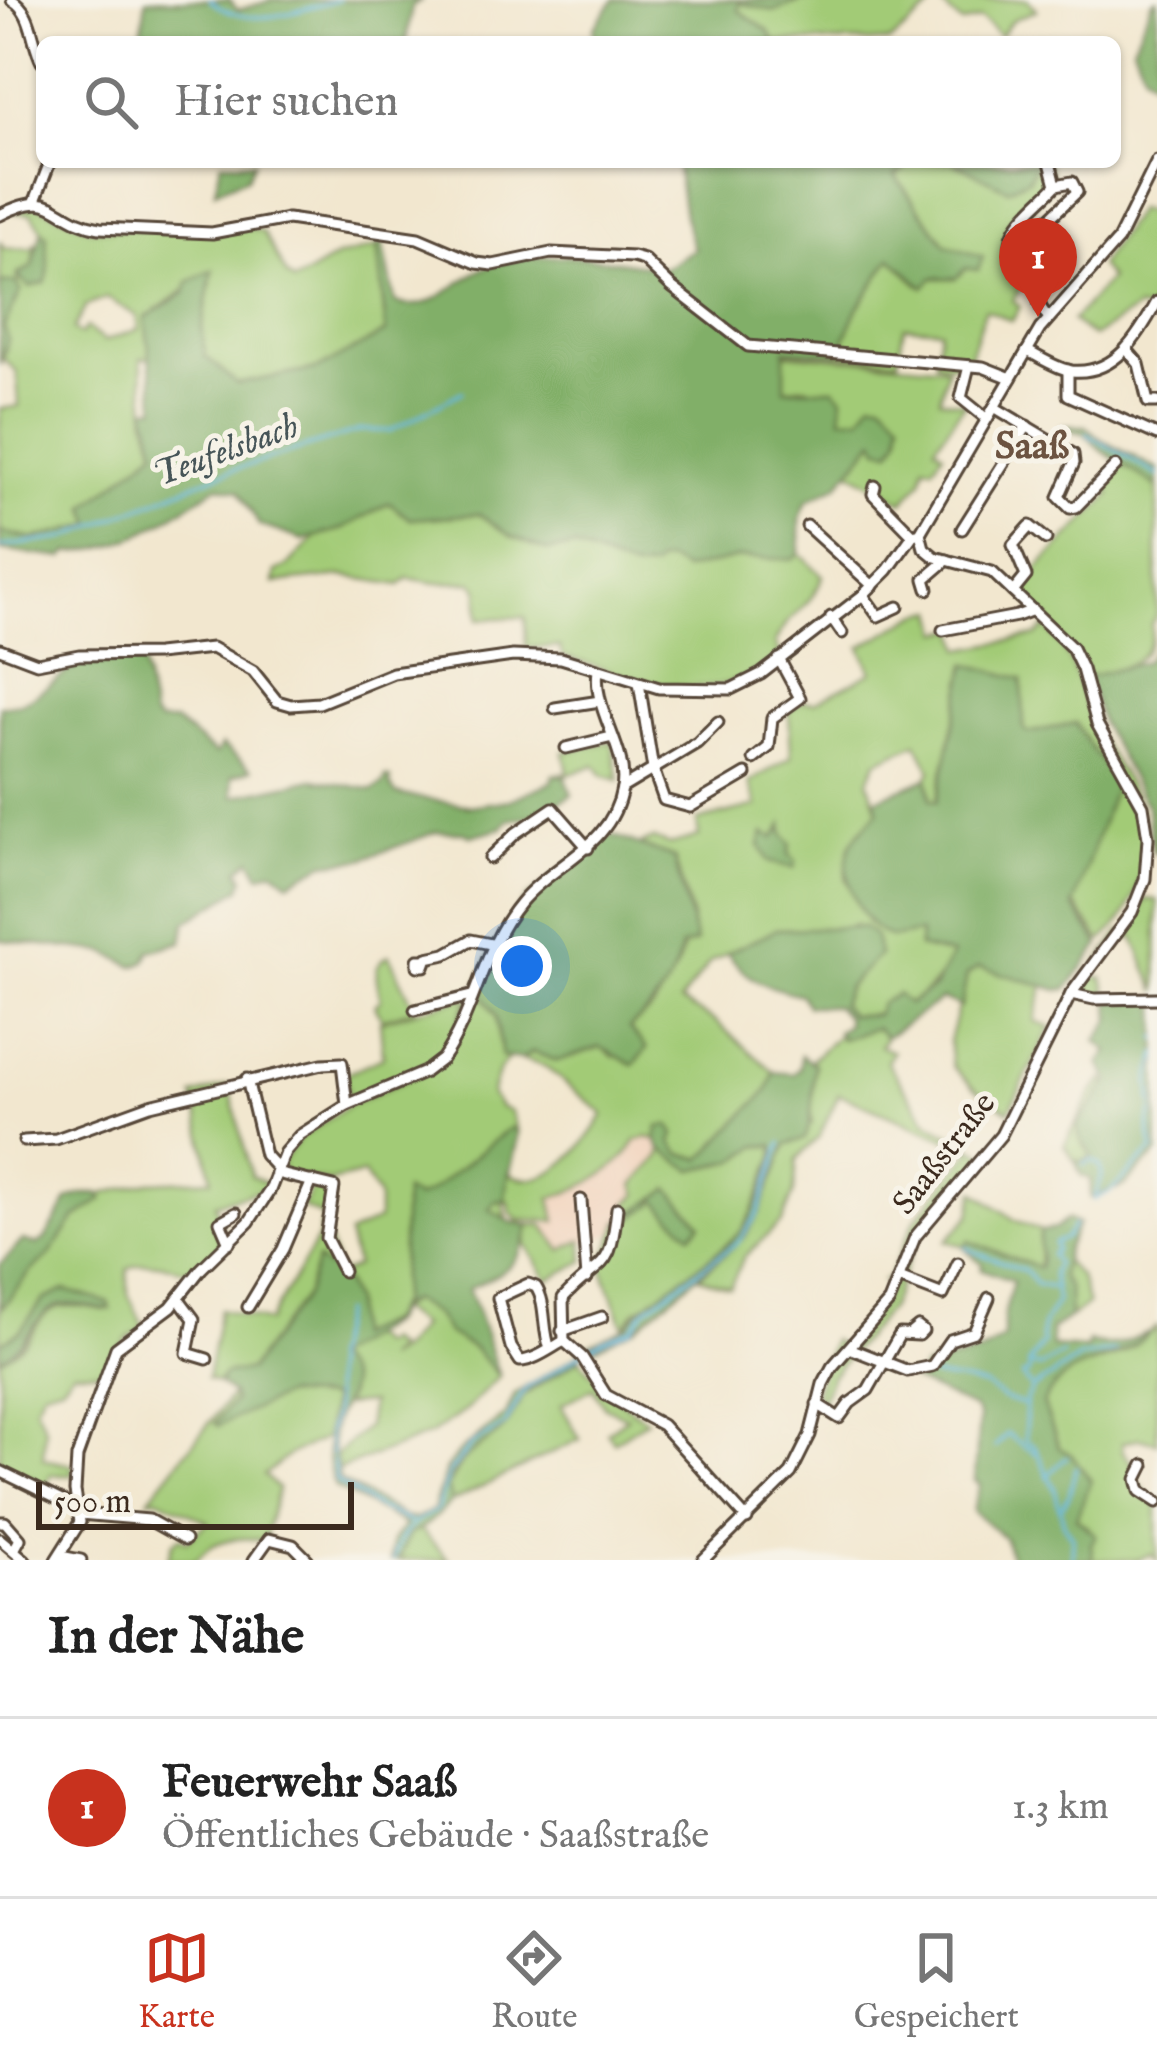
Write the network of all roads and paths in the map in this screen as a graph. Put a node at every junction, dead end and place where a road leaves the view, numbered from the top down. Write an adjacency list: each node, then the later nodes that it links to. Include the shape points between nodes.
1 (12, 0): 2 (street, via 26,12)
2 (36, 49)
3 (1157, 161): 11 (street, via 1118,240)
4 (48, 168): 7 (street)
5 (1051, 168): 6 (street)
6 (1056, 185): 9 (street, via 1022,220); 9 (street, via 1072,182 1077,193)
7 (35, 201): 8 (street); 14 (street, via 100,229 212,233 288,219 418,238 493,265 551,253 633,257 748,346)
8 (0, 215)
9 (1012, 254): 11 (street)
10 (1157, 302): 12 (street)
11 (1049, 317): 13 (street)
12 (1127, 350): 15 (street); 17 (street)
13 (1028, 351): 15 (street); 16 (street)
14 (969, 366): 16 (street); 19 (street, via 961,398)
15 (1068, 370): 21 (street, via 1068,395)
16 (1011, 378): 18 (street)
17 (1152, 402): 21 (street)
18 (994, 407): 19 (street); 20 (street)
19 (987, 419): 27 (street)
20 (1027, 426): 23 (street, via 1074,456 1059,497 1072,509); 26 (street)
21 (1138, 426): 22 (street)
22 (1157, 435)
23 (1116, 466)
24 (875, 486): 27 (street, via 873,494)
25 (807, 526): 30 (street)
26 (962, 529)
27 (916, 534): 29 (street); 30 (street)
28 (1046, 539): 32 (street, via 1030,526 1013,545 1026,576)
29 (947, 560): 31 (street, via 925,579); 32 (street, Saaßstraße, via 984,568)
30 (873, 586): 33 (street)
31 (928, 589)
32 (1013, 592): 35 (street, Saaßstraße)
33 (863, 595): 34 (street, via 878,616); 36 (street)
34 (898, 607)
35 (1033, 610): 37 (street); 56 (street, Saaßstraße, via 1078,660 1097,724 1141,799 1148,838 1138,901)
36 (830, 617): 38 (street); 40 (street)
37 (943, 630)
38 (842, 633)
39 (0, 649): 41 (street, via 37,663 212,648 291,706 393,673 487,658 554,657)
40 (778, 659): 42 (street, via 731,689); 48 (street, via 800,698 772,718 770,747)
41 (598, 671): 42 (street); 43 (street)
42 (639, 683): 49 (street)
43 (600, 701): 44 (street); 46 (street)
44 (555, 708)
45 (718, 722): 49 (street)
46 (612, 737): 47 (street); 51 (street)
47 (566, 748)
48 (754, 759)
49 (653, 770): 50 (street, via 661,796 687,807); 51 (street)
50 (746, 774)
51 (622, 788): 52 (street)
52 (588, 848): 53 (street, via 554,808); 54 (street, via 525,897)
53 (490, 858)
54 (491, 944): 55 (street, via 476,939); 57 (street)
55 (424, 960)
56 (1071, 994): 58 (street); 72 (street, Saaßstraße, via 1009,1122 914,1237)
57 (471, 996): 59 (street); 61 (street, via 434,1066)
58 (1157, 998)
59 (415, 1010)
60 (247, 1079): 61 (street, via 342,1063); 62 (street, via 56,1139); 63 (street, via 265,1155)
61 (346, 1105): 63 (street, via 301,1135)
62 (24, 1141)
63 (277, 1170): 64 (street); 68 (street)
64 (312, 1181): 70 (street, via 334,1187 326,1238); 75 (street)
65 (581, 1201): 71 (street)
66 (617, 1208): 71 (street, via 613,1251)
67 (236, 1213): 68 (street, via 220,1222)
68 (229, 1243): 74 (street)
69 (958, 1263): 72 (street, via 943,1295)
70 (343, 1270)
71 (587, 1278): 78 (street, via 563,1298)
72 (899, 1278): 79 (street, Saaßstraße)
73 (988, 1298): 82 (street, via 974,1332 950,1340 932,1366 908,1371)
74 (179, 1299): 81 (street, via 194,1319 187,1353); 87 (street, via 113,1353 77,1457)
75 (248, 1307)
76 (602, 1317): 78 (street)
77 (912, 1332): 82 (street, via 900,1334)
78 (563, 1336): 80 (street); 88 (street, via 607,1395 662,1425)
79 (851, 1345): 82 (street); 83 (street, Saaßstraße)
80 (550, 1348): 80 (street, via 520,1361 498,1298 536,1286)
81 (207, 1359)
82 (884, 1361): 83 (street, via 839,1418)
83 (817, 1404): 88 (street, Saaßstraße, via 791,1473)
84 (1144, 1465): 86 (street, via 1140,1491)
85 (0, 1471): 87 (street)
86 (1157, 1502)
87 (80, 1511): 91 (street, via 149,1520); 93 (street)
88 (746, 1519): 98 (street, Saaßstraße)
89 (0, 1522): 92 (street, via 20,1539)
90 (0, 1539): 92 (street)
91 (185, 1540)
92 (14, 1550): 94 (street)
93 (58, 1558): 95 (street)
94 (25, 1560)
95 (80, 1560)
96 (254, 1560): 97 (street, via 269,1539)
97 (308, 1560)
98 (703, 1560)

